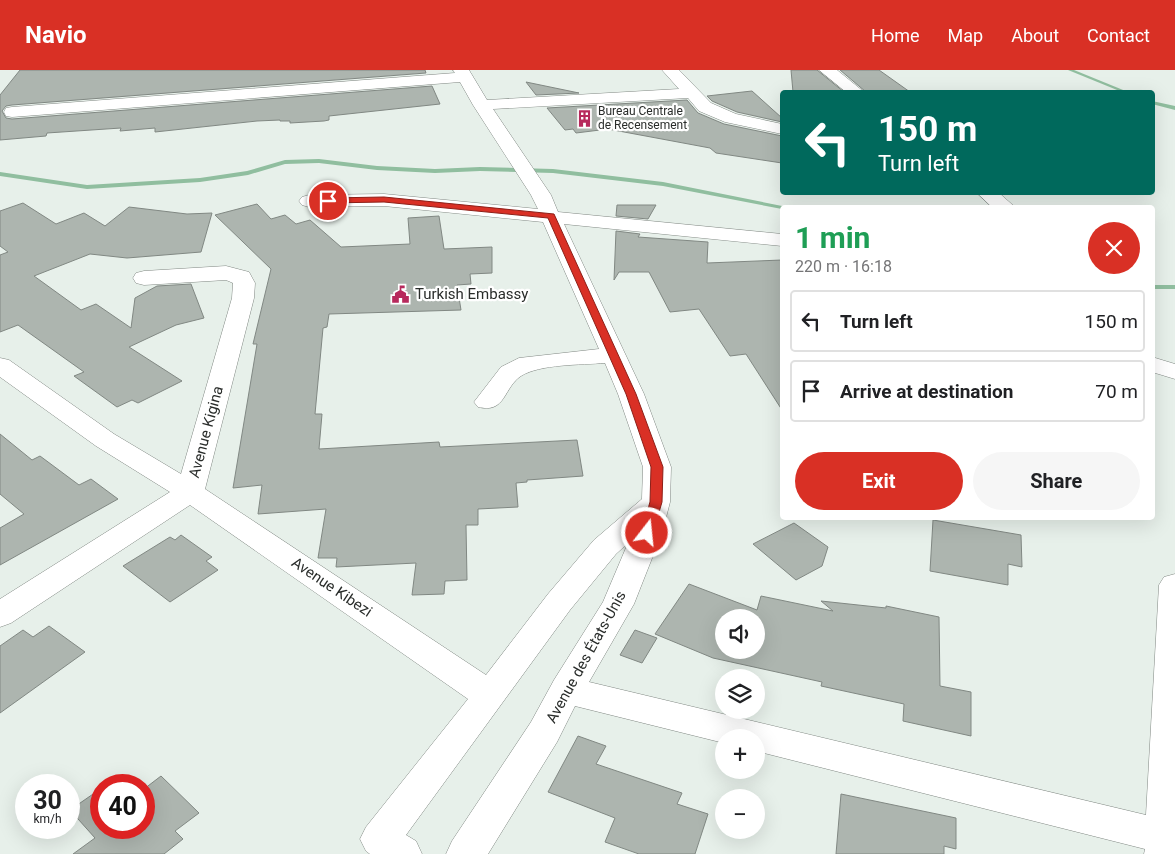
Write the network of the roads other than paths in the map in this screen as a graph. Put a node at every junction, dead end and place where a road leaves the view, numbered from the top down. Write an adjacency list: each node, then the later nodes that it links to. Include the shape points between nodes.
1 (670, 70): 5 (street)
2 (827, 70): 4 (street)
3 (463, 73): 6 (street, Avenue des États-Unis); 7 (street, via 257,84)
4 (853, 90)
5 (691, 93): 6 (street); 8 (street, via 704,107 731,118)
6 (482, 105): 12 (street, Avenue des États-Unis, via 542,195)
7 (12, 112)
8 (780, 129)
9 (989, 195): 11 (street)
10 (309, 201): 12 (street, via 384,200)
11 (1002, 205)
12 (551, 216): 13 (street); 15 (street, Avenue des États-Unis)
13 (780, 240)
14 (144, 278): 20 (street, Avenue Kigina, via 226,272 240,277 244,283 243,298)
15 (614, 355): 19 (street, via 528,363 510,372); 21 (street, Avenue des États-Unis, via 657,467)
16 (0, 365): 20 (street, Avenue Kibezi, via 105,440)
17 (1155, 365): 18 (street)
18 (1175, 372)
19 (487, 402)
20 (190, 492): 23 (street, Avenue Kigina); 25 (street, Avenue Kibezi)
21 (656, 502): 24 (street, Avenue des États-Unis, via 618,604); 25 (street, via 605,547 559,602)
22 (1175, 585): 26 (street)
23 (0, 615)
24 (566, 690): 26 (street); 28 (street, Avenue des États-Unis, via 544,732)
25 (490, 696): 27 (street)
26 (1168, 843)
27 (383, 849)
28 (466, 854)

